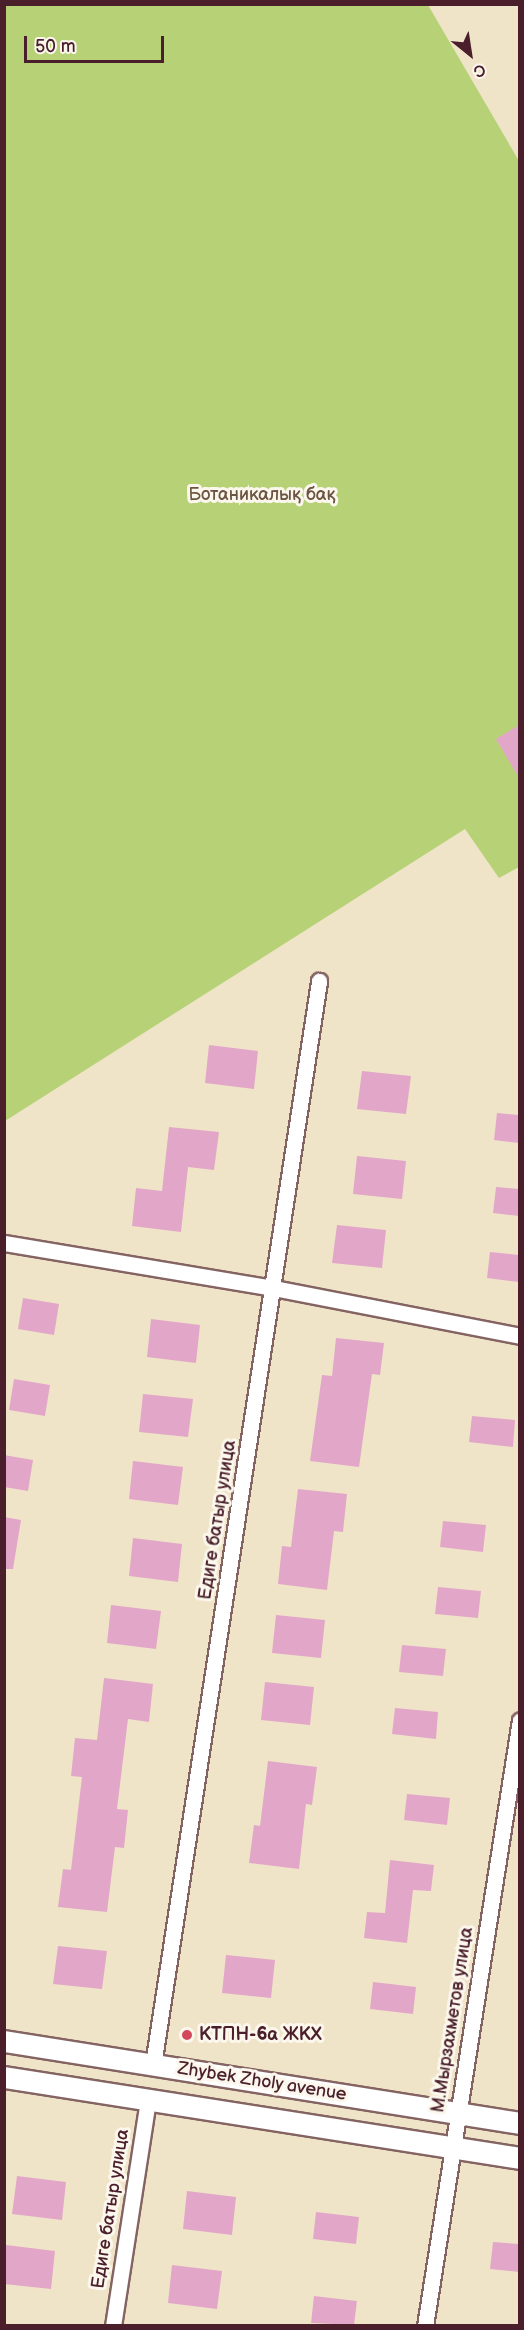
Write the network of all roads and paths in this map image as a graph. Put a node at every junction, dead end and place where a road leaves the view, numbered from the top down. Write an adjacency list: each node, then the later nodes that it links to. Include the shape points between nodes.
1 (319, 981): 3 (street, Едиге батыр улица)
2 (4, 1243): 3 (street)
3 (274, 1288): 4 (street); 7 (street, Едиге батыр улица)
4 (519, 1336)
5 (519, 1720): 10 (street, М.Мырзахметов улица)
6 (4, 2041): 7 (street, Zhybek Zholy avenue)
7 (153, 2065): 10 (street, Zhybek Zholy avenue)
8 (4, 2077): 9 (street, Zhybek Zholy avenue)
9 (148, 2099): 12 (street, Zhybek Zholy avenue); 14 (street, Едиге батыр улица)
10 (458, 2113): 11 (street, Zhybek Zholy avenue); 12 (street, М.Мырзахметов улица)
11 (519, 2123)
12 (452, 2150): 13 (street, Zhybek Zholy avenue); 15 (street, М.Мырзахметов улица)
13 (519, 2158)
14 (113, 2325)
15 (425, 2325)

